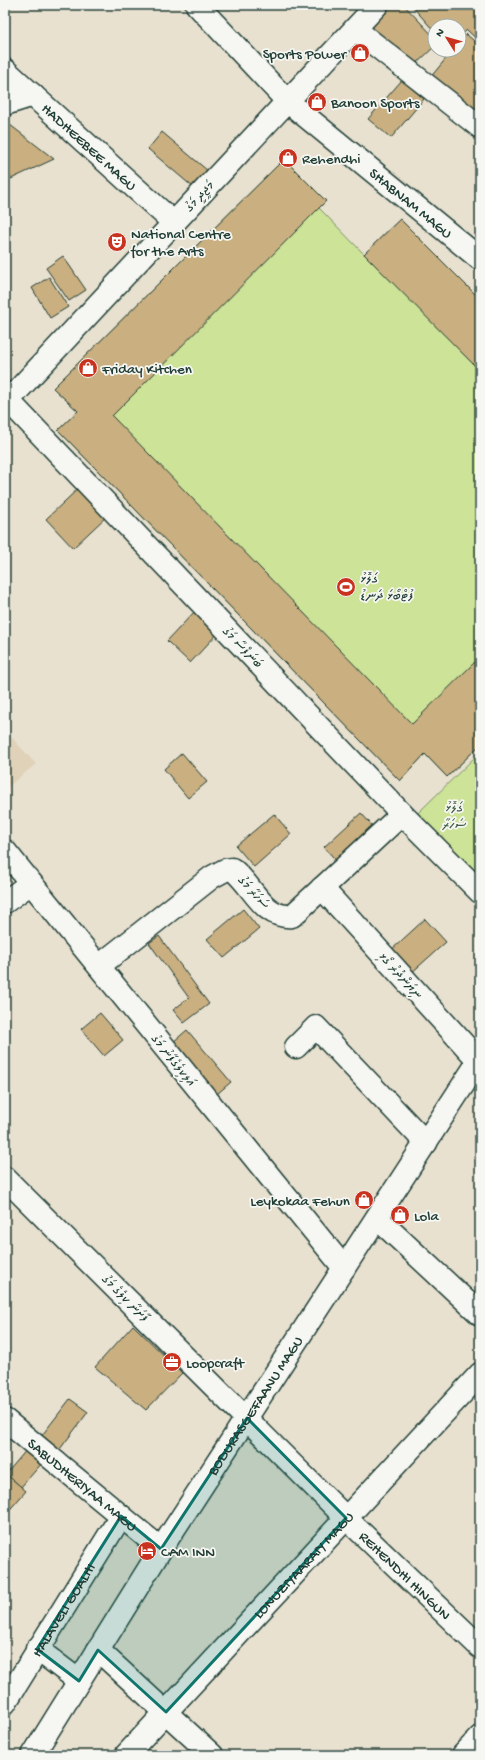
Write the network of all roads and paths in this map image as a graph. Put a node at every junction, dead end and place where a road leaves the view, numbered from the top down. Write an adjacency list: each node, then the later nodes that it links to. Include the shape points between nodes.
1 (197, 5): 6 (street, SHABNAM MAGU)
2 (377, 5): 3 (street, މަޖީދީ މަގު)
3 (355, 29): 6 (street, މަޖީދީ މަގު); 8 (street)
4 (5, 70): 5 (street, HADHEEBEE MAGU)
5 (33, 95): 7 (street); 9 (street, HADHEEBEE MAGU)
6 (287, 101): 9 (street, މަޖީދީ މަގު); 10 (street, SHABNAM MAGU)
7 (5, 104)
8 (480, 127)
9 (174, 223): 11 (street, މަޖީދީ މަގު)
10 (480, 258)
11 (6, 400): 12 (street, ބަނަފްސާ މަގު)
12 (402, 814): 15 (street, ސަހަރާ މަގު); 16 (street, ބަނަފްސާ މަގު)
13 (5, 851): 14 (street, އަލިކިލެގެފާނު މަގު)
14 (31, 883): 17 (street); 18 (street, އަލިކިލެގެފާނު މަގު)
15 (322, 888): 18 (street, ސަހަރާ މަގު, via 292,916 282,917 270,910 239,874 232,869 225,870 212,877); 20 (street, ނިޔަންދުރު ގޯޅި)
16 (480, 892)
17 (5, 902)
18 (99, 966): 24 (street, އަލިކިލެގެފާނު މަގު)
19 (296, 1047): 21 (street, via 316,1027)
20 (479, 1060): 21 (street, BODURASGEFAANU MAGU)
21 (426, 1143): 23 (street, BODURASGEFAANU MAGU)
22 (5, 1178): 27 (street, ފާށަނާ ކިލެގެ މަގު)
23 (377, 1218): 24 (street, BODURASGEFAANU MAGU); 25 (street)
24 (344, 1268): 27 (street, BODURASGEFAANU MAGU)
25 (480, 1314)
26 (480, 1374): 30 (street, LONUZIYAARAIY MAGU)
27 (247, 1418): 30 (street, REHENDHI HINGUN); 31 (street, BODURASGEFAANU MAGU)
28 (6, 1423): 29 (street, SABUDHERIYAA MAGU)
29 (121, 1516): 31 (street, SABUDHERIYAA MAGU); 33 (street, HALAVELI GOALHI)
30 (346, 1518): 32 (street, REHENDHI HINGUN); 37 (street, LONUZIYAARAIY MAGU)
31 (162, 1548): 34 (street, BODURASGEFAANU MAGU)
32 (480, 1647)
33 (38, 1649): 35 (street); 36 (street, HALAVELI GOALHI)
34 (98, 1650): 35 (street, BODURASGEFAANU MAGU); 37 (street)
35 (79, 1681): 39 (street, BODURASGEFAANU MAGU)
36 (5, 1703)
37 (166, 1712): 40 (street, LONUZIYAARAIY MAGU); 41 (street)
38 (480, 1737): 42 (street)
39 (33, 1755)
40 (126, 1755)
41 (212, 1755)
42 (463, 1755)

